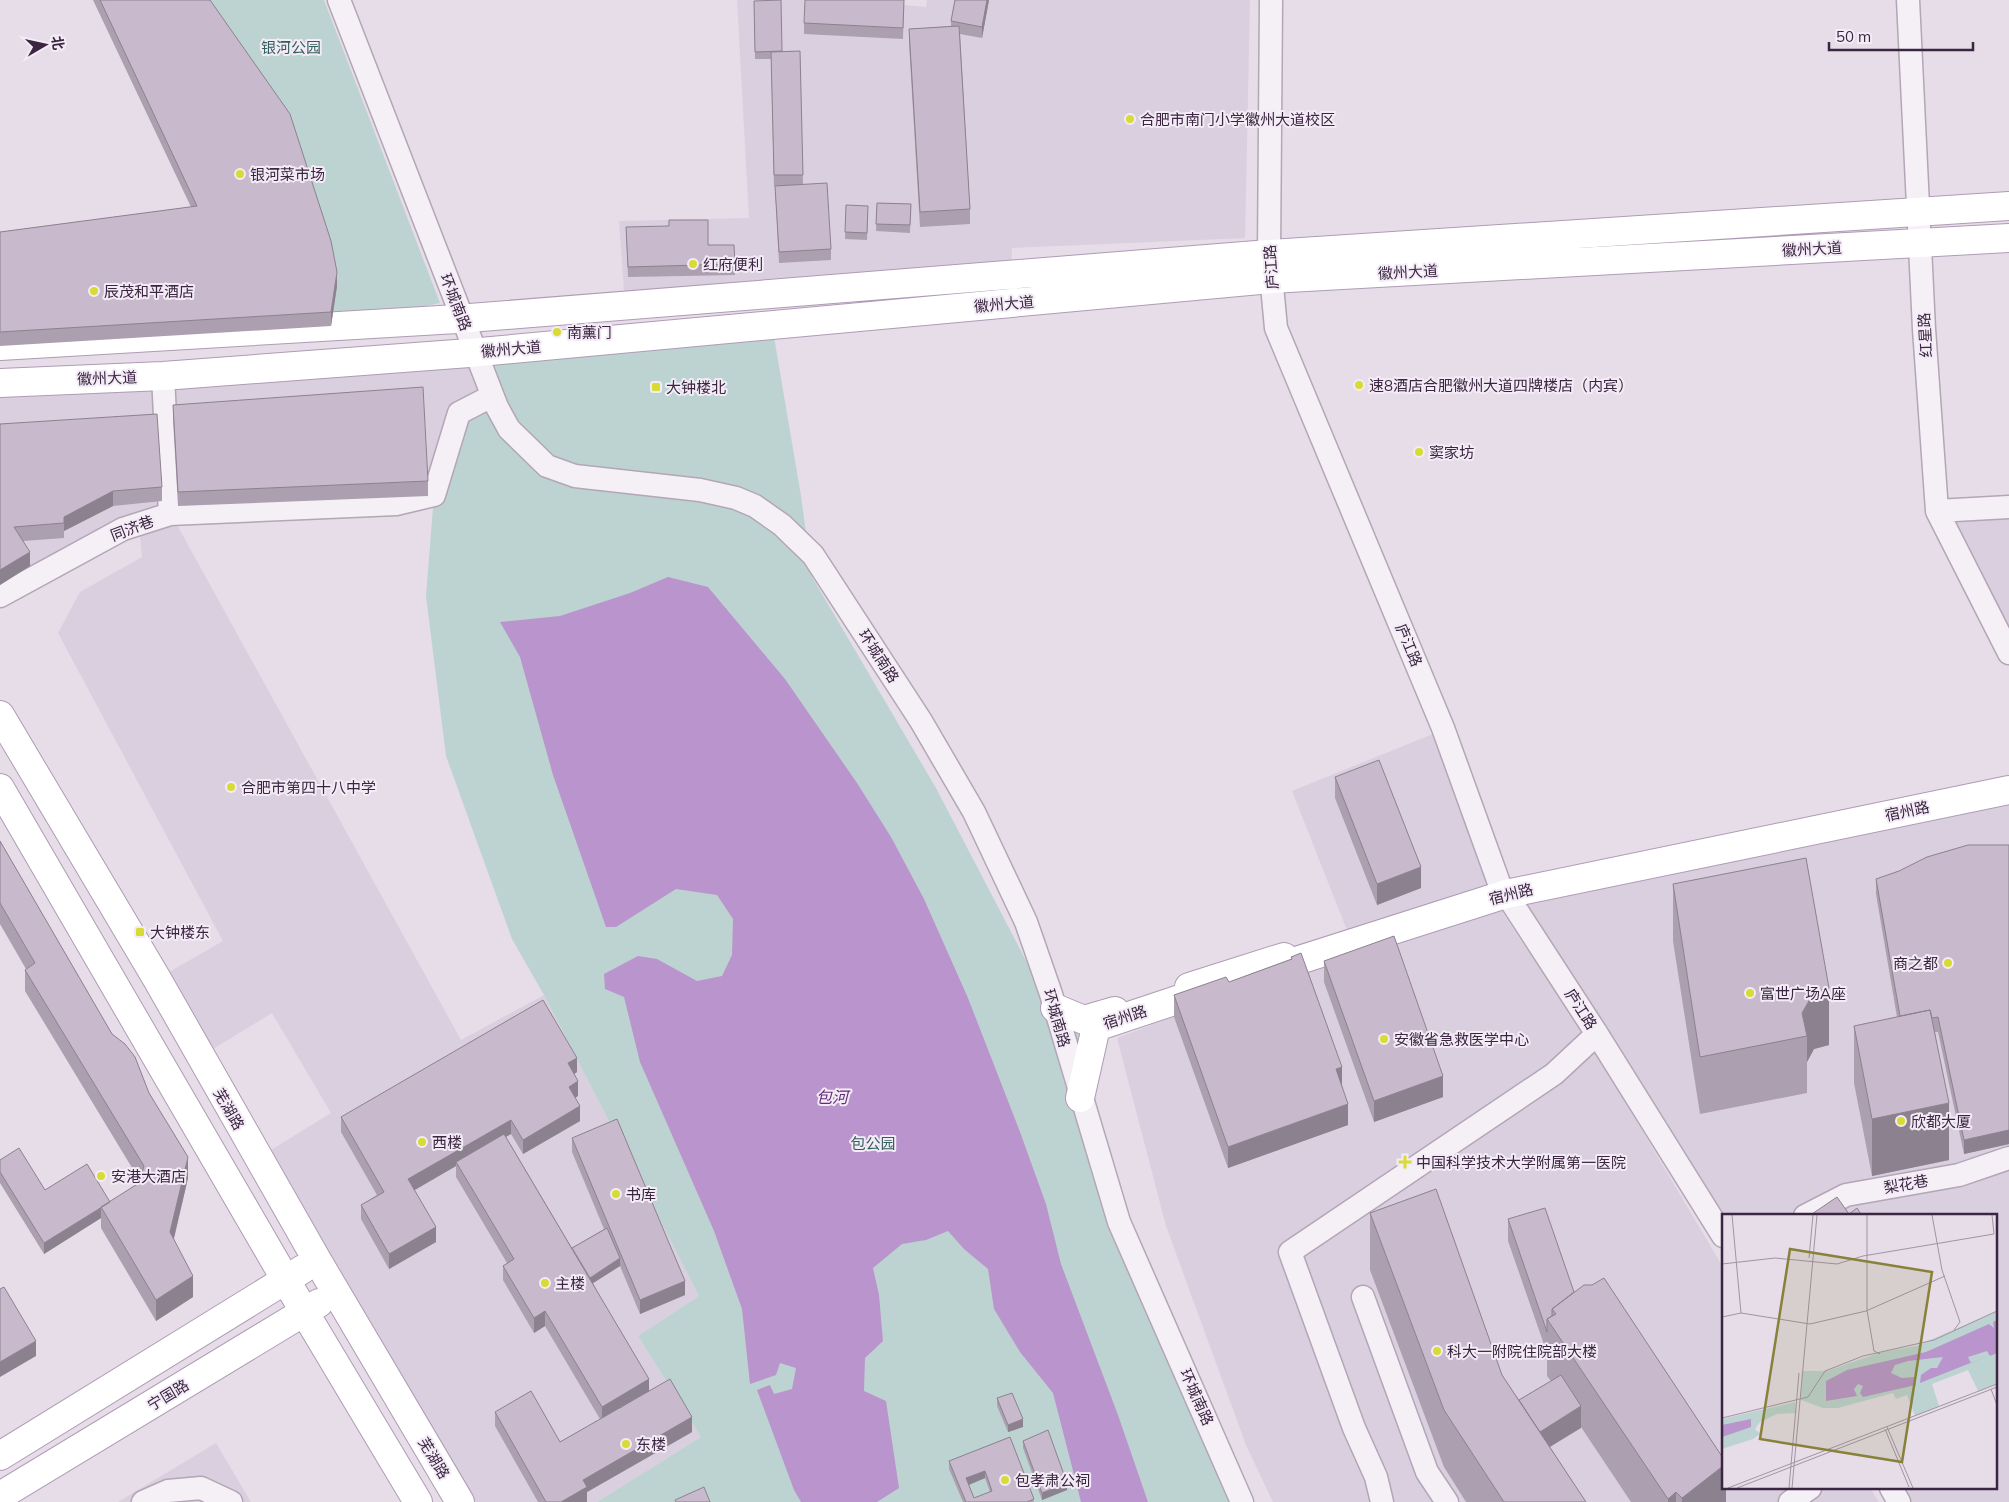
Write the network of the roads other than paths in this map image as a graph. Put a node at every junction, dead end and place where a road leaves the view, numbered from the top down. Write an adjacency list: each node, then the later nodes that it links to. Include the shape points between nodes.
1 (339, 0): 9 (street, 环城南路)
2 (1271, 0): 8 (street, 庐江路)
3 (1908, 0): 5 (street, 红星路)
4 (2009, 206): 5 (main road, 徽州大道)
5 (1920, 212): 7 (street, 红星路); 8 (main road, 徽州大道)
6 (2009, 238): 7 (main road, 徽州大道)
7 (1922, 243): 8 (main road, 徽州大道); 16 (street, 红星路, via 1924,329)
8 (1270, 266): 9 (main road, 徽州大道); 11 (main road, 徽州大道); 24 (street, 庐江路, via 1276,328 1444,728)
9 (462, 318): 10 (main road, 徽州大道); 11 (street, 环城南路)
10 (0, 346)
11 (475, 352): 12 (main road, 徽州大道); 25 (street, 环城南路, via 497,407 510,429 547,466 575,476 700,490 736,498 755,506 813,555 921,721 974,812 1026,922)
12 (163, 376): 13 (main road, 徽州大道); 17 (street, 同济巷)
13 (0, 383)
14 (488, 398): 17 (street, via 459,413 434,495 396,504)
15 (2009, 507): 16 (street)
16 (1937, 511): 19 (street, 红星路)
17 (170, 514): 18 (street, 同济巷, via 123,529)
18 (0, 596)
19 (2009, 653)
20 (0, 715): 31 (main road, 芜湖路, via 157,979)
21 (2009, 774): 24 (main road, 宿州路)
22 (0, 788): 32 (main road)
23 (2009, 790): 24 (main road, 宿州路)
24 (1502, 889): 25 (main road, 宿州路, via 1084,1020); 26 (street, 庐江路); 27 (main road, 宿州路, via 1096,1027)
25 (1055, 1008): 27 (street, 环城南路)
26 (1597, 1034): 30 (street, 庐江路); 45 (street, via 1554,1074 1290,1252 1354,1428 1376,1477)
27 (1080, 1098): 44 (street, 环城南路, via 1119,1222)
28 (2009, 1158): 29 (street, 梨花巷, via 1960,1175 1846,1195)
29 (1809, 1214)
30 (1722, 1234)
31 (317, 1260): 32 (main road); 33 (main road, 芜湖路)
32 (286, 1279): 35 (main road); 36 (main road)
33 (335, 1291): 35 (main road, 宁国路); 43 (main road, 芜湖路)
34 (1363, 1297): 46 (street, via 1427,1472)
35 (305, 1313): 39 (main road, 宁国路); 42 (main road)
36 (0, 1456)
37 (1807, 1490): 47 (street)
38 (1892, 1490): 48 (street)
39 (0, 1496)
40 (143, 1502): 41 (street, via 168,1491 201,1488)
41 (231, 1502)
42 (418, 1502)
43 (460, 1502)
44 (1242, 1502)
45 (1382, 1502)
46 (1447, 1502)
47 (1790, 1502)
48 (1899, 1502)

